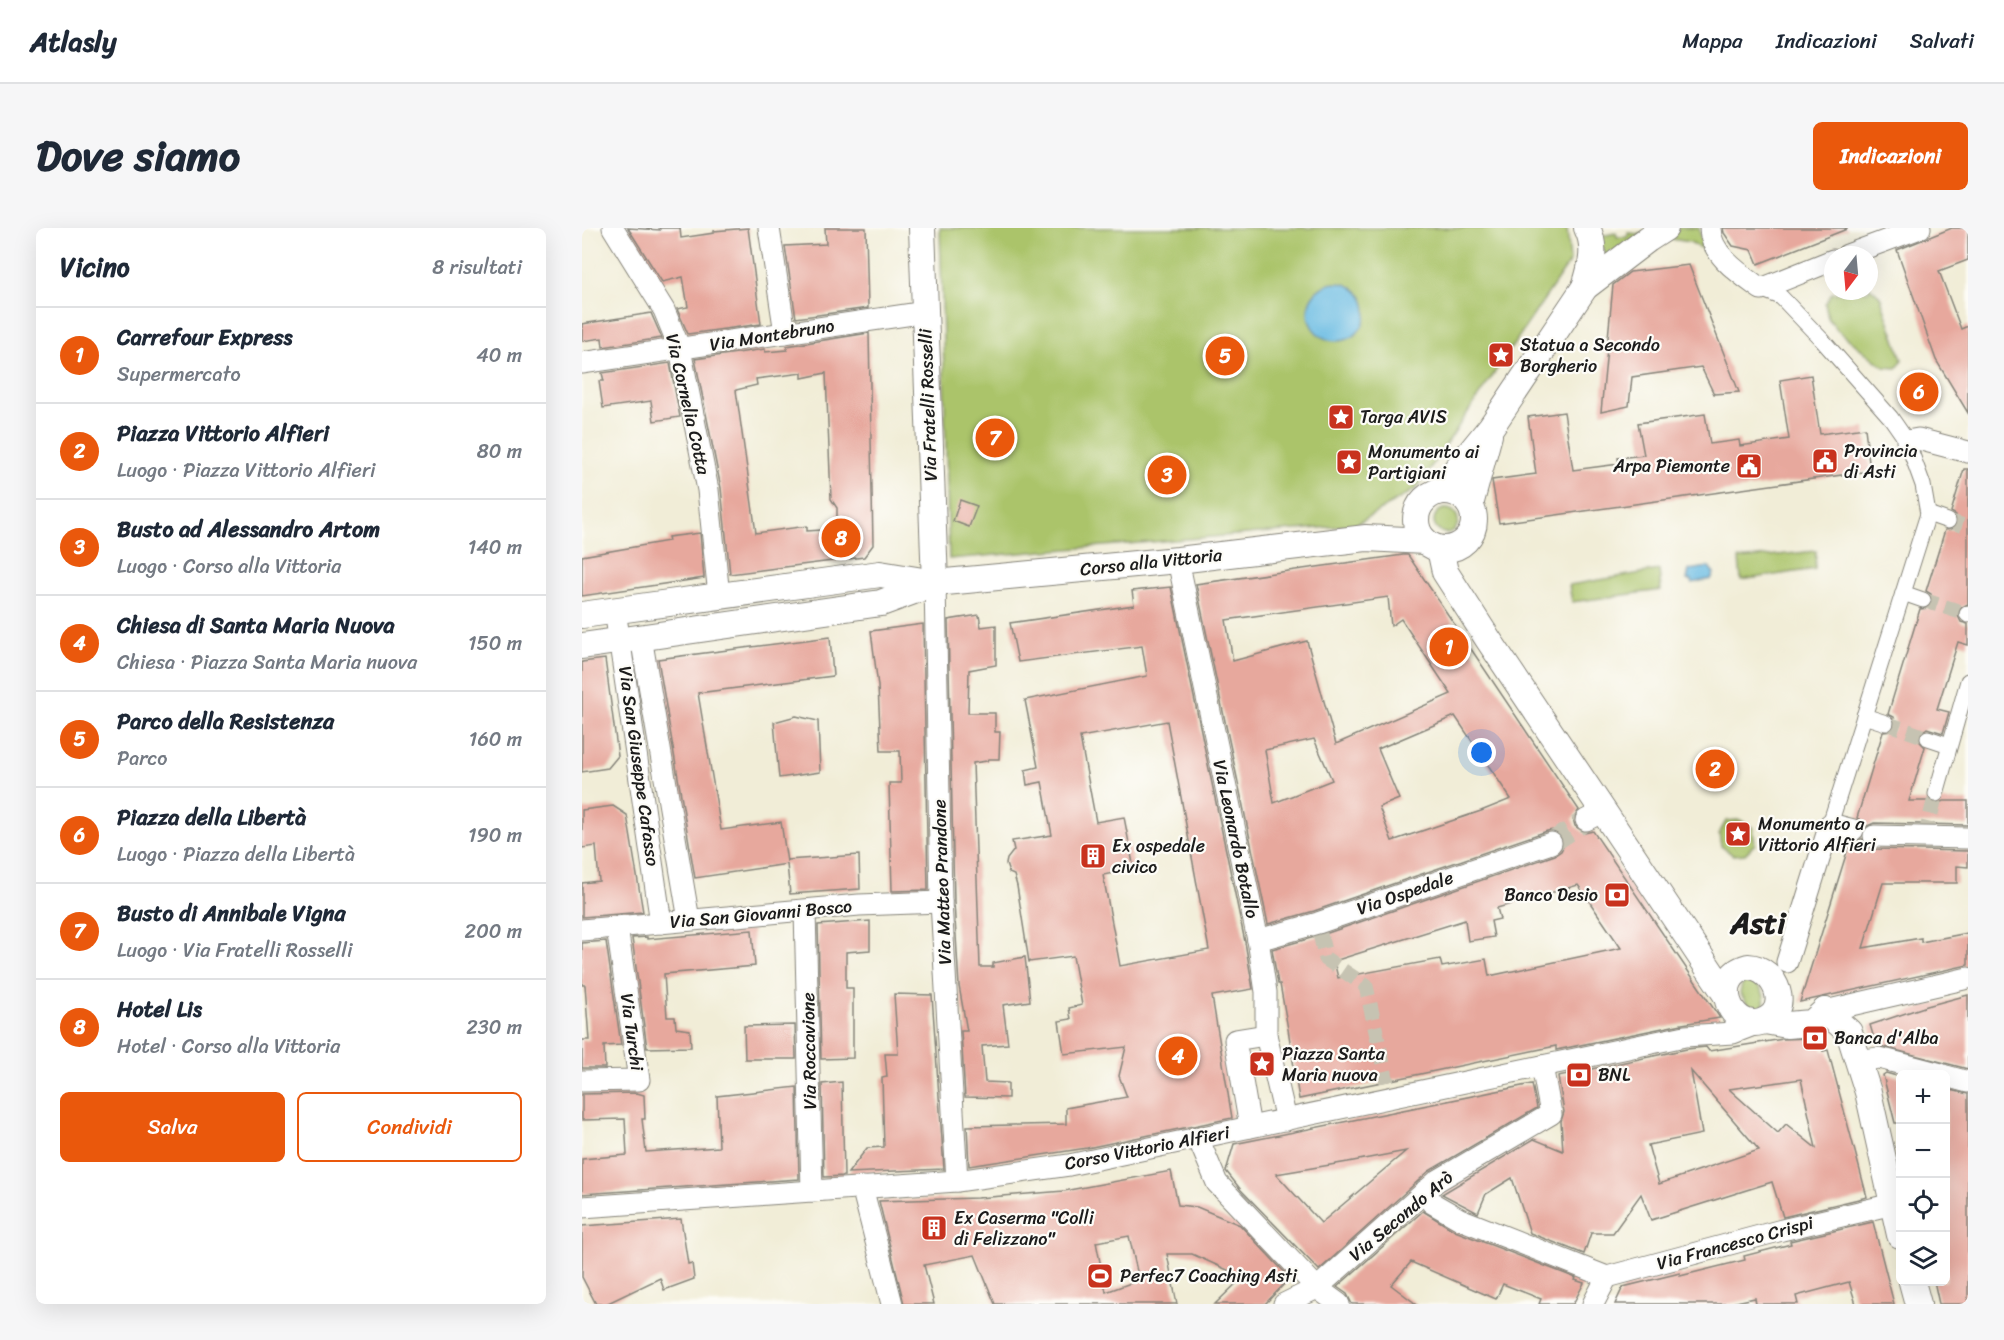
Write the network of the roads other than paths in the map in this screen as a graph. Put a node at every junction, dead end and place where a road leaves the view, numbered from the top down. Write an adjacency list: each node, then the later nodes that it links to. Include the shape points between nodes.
1 (614, 228): 14 (street, Via Cornelia Cotta, via 664,310)
2 (769, 228): 13 (street)
3 (922, 228): 12 (street, Via Fratelli Rosselli)
4 (1587, 228): 10 (street, Corso alla Vittoria, via 1593,260)
5 (1665, 228): 10 (street, Corso alla Vittoria)
6 (1710, 228): 11 (street, via 1723,257)
7 (1920, 228): 8 (street)
8 (1871, 246)
9 (1824, 264): 11 (street)
10 (1585, 287): 16 (street, Corso alla Vittoria)
11 (1761, 289): 17 (street, via 1786,302 1891,418)
12 (926, 312): 13 (street, Via Montebruno); 27 (street, Via Fratelli Rosselli)
13 (785, 333): 14 (street, Via Montebruno)
14 (680, 349): 15 (street, Via Montebruno); 29 (street, Via Cornelia Cotta, via 708,490)
15 (582, 363)
16 (1491, 428): 19 (street, Corso alla Vittoria); 20 (street, Corso alla Vittoria)
17 (1906, 441): 18 (street, via 1918,439); 22 (street, via 1923,485)
18 (1968, 452)
19 (1438, 492): 20 (street, via 1456,493); 21 (street, Corso alla Vittoria, via 1429,495)
20 (1470, 505): 25 (street, Corso alla Vittoria, via 1475,521 1469,537)
21 (1418, 510): 24 (street, Corso alla Vittoria); 25 (street, via 1417,527)
22 (1928, 514): 23 (street); 28 (street)
23 (1948, 521)
24 (1366, 538): 25 (street, Corso alla Vittoria); 26 (street, Corso alla Vittoria)
25 (1441, 546): 53 (street, via 1445,572 1595,817)
26 (1178, 560): 27 (street, Corso alla Vittoria); 52 (street, Via Leonardo Botallo)
27 (935, 583): 29 (street, Corso alla Vittoria, via 880,574); 33 (street, Corso alla Vittoria, via 881,603); 46 (street, Via Matteo Prandone)
28 (1903, 593): 30 (street); 36 (street)
29 (719, 596): 31 (street, Corso alla Vittoria)
30 (1923, 600)
31 (615, 610): 32 (street, Corso alla Vittoria); 33 (street, Via San Giuseppe Cafasso)
32 (582, 615)
33 (631, 638): 34 (street, Corso alla Vittoria); 44 (street, Via San Giuseppe Cafasso); 45 (street, Via San Giuseppe Cafasso)
34 (582, 646)
35 (1968, 681): 39 (street)
36 (1864, 716): 37 (street); 41 (street)
37 (1886, 723)
38 (1928, 738): 39 (street)
39 (1949, 745): 40 (street)
40 (1936, 794)
41 (1830, 824): 42 (street, via 1864,833); 56 (street)
42 (1968, 838)
43 (1551, 843): 52 (street, Via Ospedale, via 1319,929)
44 (682, 887): 45 (street); 48 (street, Via San Giuseppe Cafasso)
45 (657, 890): 49 (street, Via San Giuseppe Cafasso)
46 (941, 902): 47 (street, Via San Giovanni Bosco); 71 (street, Via Matteo Prandone)
47 (805, 910): 48 (street, Via San Giovanni Bosco); 74 (street, Via Roccavione)
48 (689, 920): 49 (street, Via San Giovanni Bosco)
49 (661, 922): 50 (street, Via San Giovanni Bosco)
50 (616, 927): 51 (street, Via San Giovanni Bosco); 66 (street, Via Turchi, via 639,1080)
51 (582, 930)
52 (1258, 940): 61 (street, Via Leonardo Botallo, via 1266,992)
53 (1695, 949): 54 (street, via 1718,963); 57 (street)
54 (1742, 969): 56 (street, via 1755,968); 57 (street, via 1731,977 1726,989)
55 (1968, 978): 58 (street, Corso Vittorio Alfieri)
56 (1778, 982): 58 (street, Corso Vittorio Alfieri, via 1809,1010); 59 (street, via 1775,1012)
57 (1729, 1002): 59 (street, via 1745,1021); 60 (street, via 1721,1024)
58 (1825, 1011): 59 (street, Corso Vittorio Alfieri, via 1812,1023 1787,1025); 62 (street, via 1849,1032)
59 (1764, 1021): 60 (street, Corso Vittorio Alfieri, via 1733,1033)
60 (1705, 1034): 63 (street, Corso Vittorio Alfieri)
61 (1266, 1035): 68 (street, Via Leonardo Botallo); 69 (street, via 1235,1040)
62 (1858, 1060): 64 (street, via 1878,1058); 75 (street)
63 (1542, 1066): 68 (street, Corso Vittorio Alfieri, via 1389,1090); 73 (street, Via Secondo Arò, via 1551,1114)
64 (1926, 1070)
65 (1950, 1077): 67 (street)
66 (582, 1081)
67 (1968, 1082)
68 (1286, 1120): 69 (street, Corso Vittorio Alfieri)
69 (1250, 1127): 70 (street, Corso Vittorio Alfieri)
70 (1198, 1138): 71 (street, Corso Vittorio Alfieri, via 1069,1165); 80 (street, via 1217,1183)
71 (957, 1181): 72 (street, Corso Vittorio Alfieri)
72 (862, 1187): 74 (street, Corso Vittorio Alfieri); 81 (street)
73 (1426, 1190): 78 (street, via 1432,1203 1460,1220); 80 (street, Via Secondo Arò)
74 (812, 1191): 76 (street, Corso Vittorio Alfieri)
75 (1893, 1204): 77 (street); 78 (street, Via Francesco Crispi)
76 (582, 1208)
77 (1899, 1232)
78 (1607, 1277): 84 (street)
79 (1913, 1286): 85 (street)
80 (1317, 1288): 82 (street, Via Secondo Arò); 83 (street)
81 (892, 1304)
82 (1284, 1304)
83 (1339, 1304)
84 (1593, 1304)
85 (1918, 1304)

